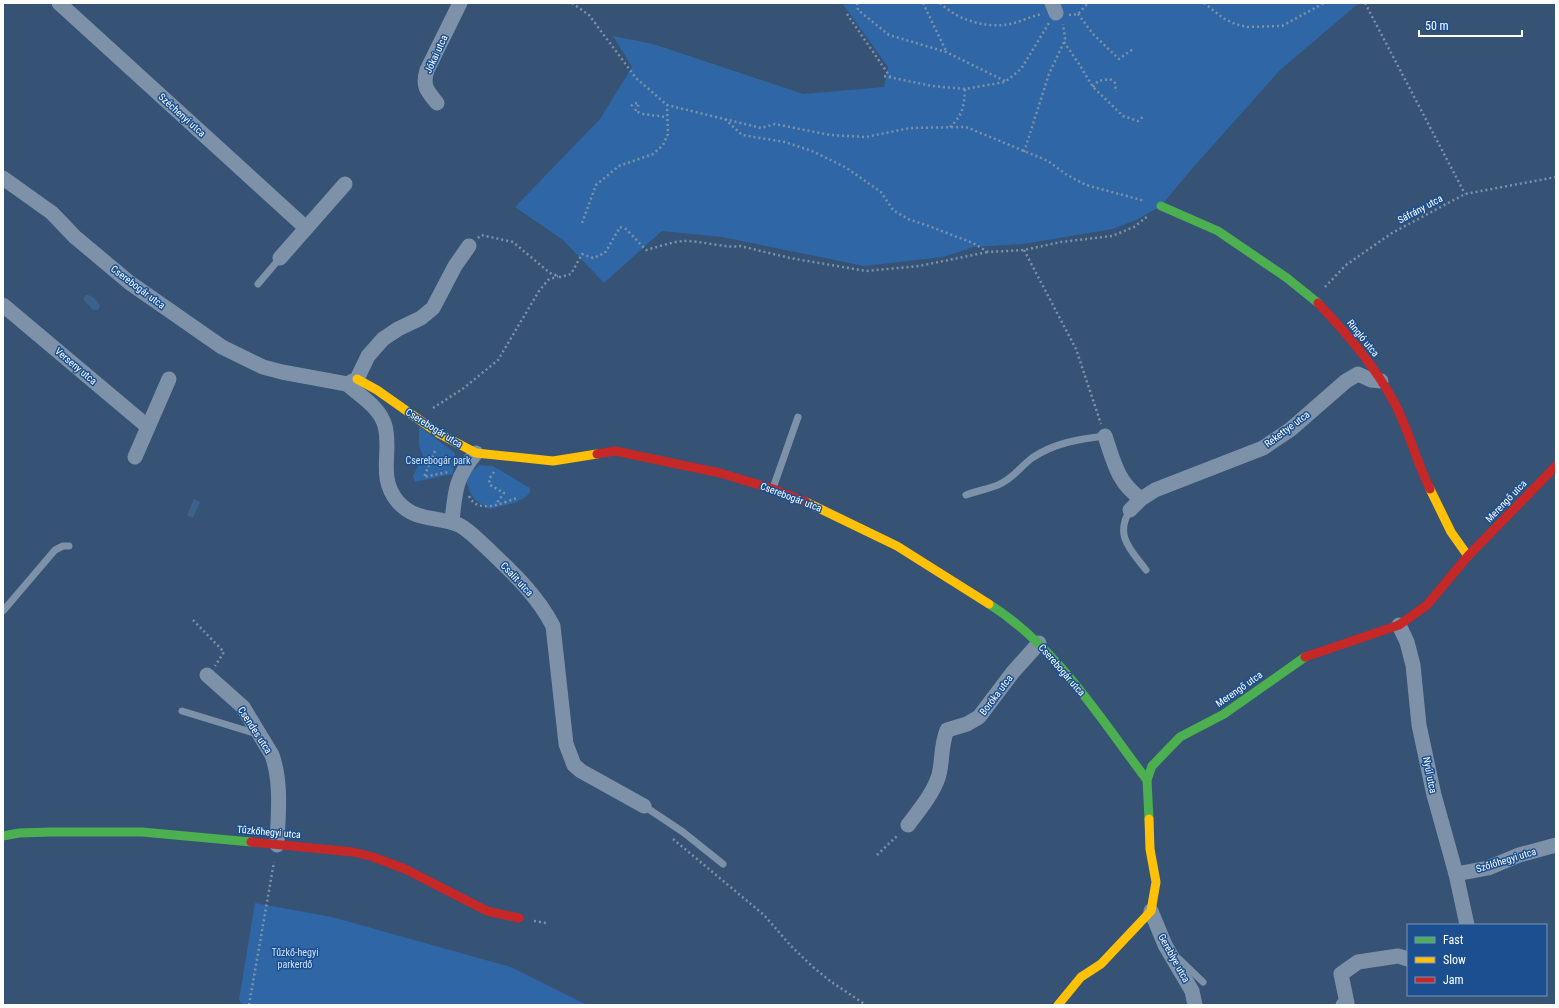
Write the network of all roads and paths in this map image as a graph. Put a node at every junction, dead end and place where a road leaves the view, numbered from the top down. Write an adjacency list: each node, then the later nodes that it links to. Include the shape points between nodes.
1 (59, 3): 36 (street, Széchenyi utca)
2 (460, 3): 22 (street, Jókai utca, via 424,80 428,92)
3 (572, 3): 23 (path, via 589,15 636,78)
4 (857, 3): 15 (path, via 858,10 890,35)
5 (924, 3): 15 (path)
6 (940, 3): 11 (path, via 976,24 983,25 1004,25 1041,15)
7 (1088, 3): 14 (path, via 1078,14 1093,34 1119,59)
8 (1204, 3): 9 (path, via 1223,18 1247,27 1282,26)
9 (1324, 3)
10 (1365, 3): 33 (path)
11 (1054, 8): 13 (path, via 1064,27); 18 (path, via 1021,69)
12 (847, 14): 17 (path)
13 (1064, 42): 19 (path); 29 (path, via 1049,74)
14 (1133, 49)
15 (946, 52): 18 (path)
16 (884, 76): 17 (path)
17 (892, 78): 20 (path)
18 (1005, 82): 20 (path)
19 (1093, 87): 21 (path, via 1098,81 1110,79 1115,83); 25 (path, via 1123,116 1138,121)
20 (965, 89): 28 (path, via 964,104 959,118)
21 (1116, 92)
22 (437, 102)
23 (667, 105): 26 (path); 27 (path)
24 (631, 106): 26 (path, via 639,104 635,111)
25 (1144, 116)
26 (666, 117): 35 (path, via 668,134 663,145 652,154 620,166 596,185)
27 (724, 118): 28 (path, via 762,128 775,124 830,135 866,138 910,128); 39 (path, via 742,135 785,142 812,151 845,167 881,192 893,210 908,219 926,224)
28 (950, 128): 29 (path, via 966,127)
29 (1024, 152): 34 (path, via 1048,161 1086,185)
30 (1556, 177): 33 (path, Sáfrány utca)
31 (3, 178): 46 (street, Cserebogár utca, via 52,213 75,237 136,287 222,347 263,367)
32 (345, 184): 36 (street)
33 (1465, 194): 43 (path, Sáfrány utca, via 1392,233 1346,265)
34 (1161, 206): 38 (path, via 1134,227 1112,236 1061,242); 43 (street, Ringló utca, via 1218,231)
35 (582, 222)
36 (306, 228): 40 (street)
37 (469, 246): 41 (path, via 482,235 513,242 550,273); 46 (street, via 455,266 433,308 421,318 383,339)
38 (1024, 250): 39 (path); 51 (path, via 1076,348)
39 (988, 252): 41 (path, via 919,266 866,271 805,261 740,246 712,243 683,241 646,250 626,229 620,227 605,254 593,258 582,254 571,274)
40 (280, 258): 42 (lane)
41 (558, 276): 49 (path, via 548,280 539,291 498,360 464,388 425,413)
42 (258, 284)
43 (1314, 299): 47 (street, Ringló utca, via 1352,339)
44 (3, 305): 50 (street, Verseny utca)
45 (169, 379): 50 (street)
46 (352, 381): 49 (street, Cserebogár utca, via 377,390); 65 (street, Csalit utca, via 385,426 386,476 396,499 404,509 419,516)
47 (1381, 381): 62 (street, Rekettye utca, via 1358,374 1346,381 1291,429 1263,448 1155,490); 67 (street, Ringló utca, via 1404,423 1426,481 1451,532)
48 (798, 417): 58 (lane)
49 (420, 421): 53 (street, Cserebogár utca)
50 (148, 427): 54 (street)
51 (1105, 436): 60 (lane, via 1075,440 1048,449 1031,459 1015,476 998,485); 62 (street, via 1118,474 1129,490)
52 (437, 449): 56 (path, via 424,476 454,470)
53 (476, 453): 56 (street); 58 (street, Cserebogár utca, via 553,461 588,454 622,452 720,473)
54 (135, 457)
55 (1556, 466): 67 (street, Merengő utca)
56 (461, 472): 65 (street)
57 (494, 473): 63 (path, via 489,479 490,485 504,493)
58 (773, 488): 72 (street, Cserebogár utca, via 897,546 1007,615)
59 (468, 493): 63 (path, via 475,503 487,507)
60 (966, 495)
61 (517, 498): 63 (path)
62 (1141, 498): 64 (street, Rekettye utca)
63 (496, 505)
64 (1130, 510): 68 (lane, via 1123,525 1123,535)
65 (452, 522): 77 (street, Csalit utca, via 470,532 517,577 544,609 554,626 566,744 574,765 580,771)
66 (69, 546): 69 (lane, via 54,550)
67 (1468, 556): 71 (street, Merengő utca, via 1427,605)
68 (1146, 570)
69 (3, 611)
70 (193, 620): 73 (path, via 224,652)
71 (1399, 625): 76 (street, Merengő utca, via 1306,657 1224,714 1180,737 1152,766); 85 (street, Nyúl utca, via 1413,665 1419,724 1434,795)
72 (1039, 643): 76 (street, Cserebogár utca, via 1079,689); 78 (street, Boróka utca, via 979,717 947,730 942,743 938,778 925,803)
73 (208, 676): 75 (street, Csendes utca, via 243,707)
74 (182, 711): 75 (lane)
75 (258, 734): 81 (street, Csendes utca, via 275,763 279,802)
76 (1147, 780): 86 (street, Merengő utca, via 1150,849 1156,882)
77 (644, 806): 84 (lane, via 683,832)
78 (908, 825): 83 (path)
79 (3, 836): 81 (street, Tűzkőhegyi utca, via 51,832 142,832)
80 (672, 838): 93 (path, via 764,914 812,967)
81 (277, 845): 87 (street, Tűzkőhegyi utca, via 353,852 373,857 405,869 487,911); 92 (path)
82 (1556, 845): 85 (street, Szőlőhegyi utca, via 1519,855 1488,868)
83 (877, 855)
84 (723, 864)
85 (1456, 874): 88 (street, Nyúl utca)
86 (1151, 911): 89 (street, Gereblye utca); 94 (street, via 1101,964 1081,977)
87 (519, 918)
88 (1467, 924)
89 (1165, 945): 91 (lane); 95 (street, Gereblye utca, via 1192,991)
90 (1407, 959): 96 (street, via 1398,956 1358,962 1341,974 1347,1003)
91 (1203, 982)
92 (249, 1005)
93 (866, 1005)
94 (1058, 1005)
95 (1195, 1005)
96 (1343, 1005)

